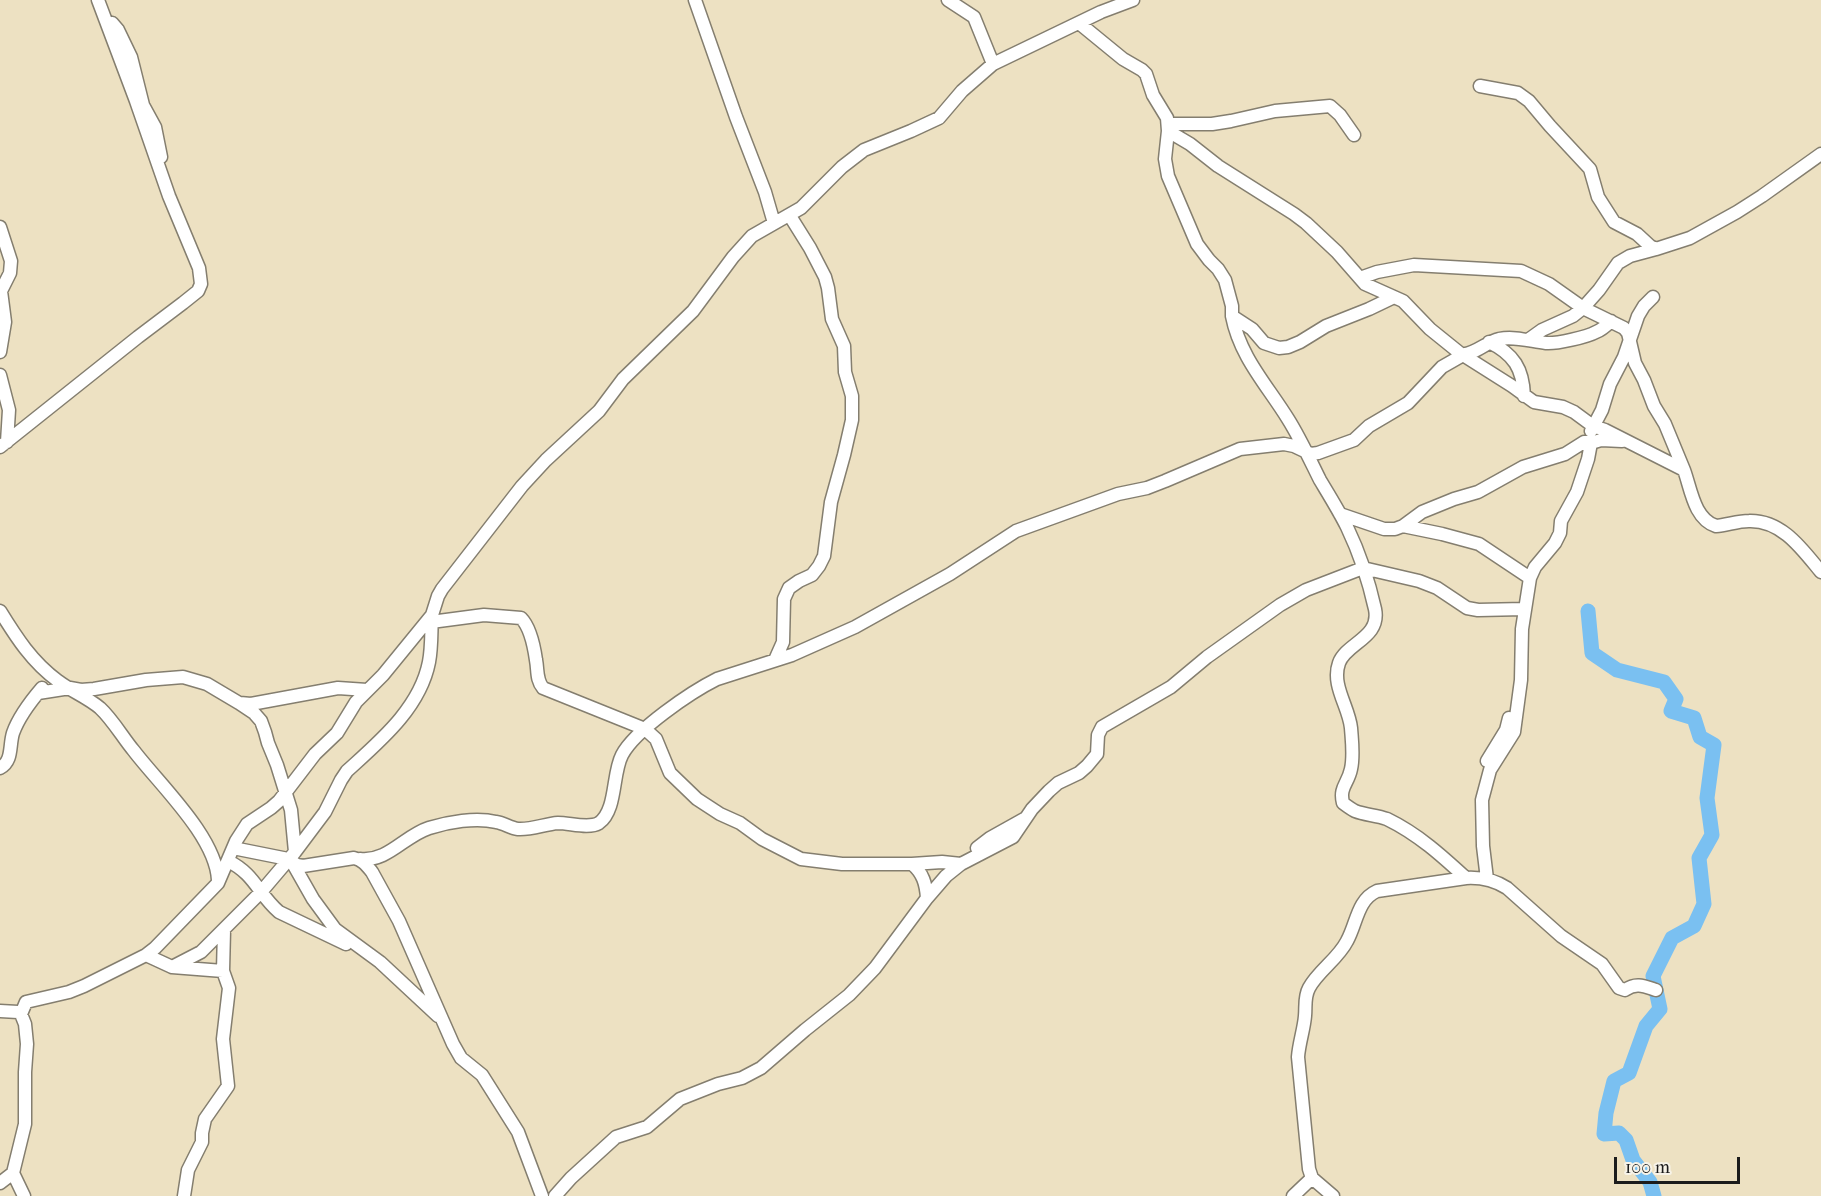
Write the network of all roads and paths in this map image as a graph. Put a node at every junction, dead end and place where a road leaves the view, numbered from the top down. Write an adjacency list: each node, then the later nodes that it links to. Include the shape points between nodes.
1 (695, 0): 14 (street)
2 (948, 0): 6 (street)
3 (965, 0): 6 (street)
4 (1133, 0): 7 (street)
5 (100, 4): 33 (street, via 199,268 201,284 198,291)
6 (974, 17): 8 (street)
7 (1079, 23): 8 (street); 10 (street, via 1146,74 1167,117)
8 (993, 64): 13 (street, via 939,117 864,150)
9 (1480, 86): 16 (street, via 1518,93 1529,101 1590,169 1598,197 1614,222)
10 (1168, 128): 11 (street, via 1330,106); 17 (street, via 1218,166 1300,218); 21 (street, via 1168,176 1197,244 1225,280)
11 (1354, 135)
12 (1821, 153): 16 (street, via 1737,212 1690,238)
13 (790, 216): 14 (street); 44 (street, via 825,277 832,319 844,346 852,420 831,502 824,556 812,574 789,588 784,599 783,642)
14 (774, 223): 43 (street, via 752,236 693,311 522,486 442,589)
15 (0, 227): 26 (street, via 11,261 1,291 5,322)
16 (1656, 249): 20 (street, via 1618,263)
17 (1360, 278): 18 (street); 20 (street, via 1414,265 1521,271 1549,284)
18 (1394, 297): 21 (street, via 1288,347 1264,343); 27 (street)
19 (1653, 297): 25 (street, via 1638,316)
20 (1583, 308): 22 (street); 23 (street)
21 (1232, 316): 34 (street, via 1241,349)
22 (1611, 321): 23 (street, via 1597,332 1561,342); 25 (street, via 1624,327)
23 (1528, 340): 24 (street, via 1504,338)
24 (1489, 342): 27 (street); 29 (street, via 1505,351 1520,369)
25 (1629, 342): 30 (street); 35 (street)
26 (0, 352)
27 (1463, 355): 29 (street); 34 (street, via 1442,367 1408,403 1369,426 1354,440 1318,453)
28 (0, 375): 33 (street, via 9,410)
29 (1524, 396): 30 (street, via 1542,405 1563,406)
30 (1594, 426): 31 (street); 32 (street)
31 (1624, 441): 32 (street); 35 (street)
32 (1588, 442): 37 (street, via 1558,457 1523,466 1478,492 1422,512); 40 (street, via 1587,459 1561,521 1560,533)
33 (3, 444)
34 (1306, 453): 36 (street); 44 (street, via 1284,444 1240,449 1147,488 1118,494 1016,531 950,574 855,627)
35 (1684, 470): 39 (street, via 1705,520 1716,526 1752,521 1775,527 1799,545)
36 (1340, 514): 37 (street, via 1384,529); 38 (street)
37 (1403, 526): 40 (street, via 1479,544)
38 (1363, 568): 41 (street, via 1419,581 1467,608); 57 (street, via 1306,590 1280,605 1171,687 1102,727 1096,754 1088,766 1048,791 1013,837); 59 (street, via 1376,619 1365,636 1340,659 1337,671 1351,726 1353,758 1341,792 1343,803 1411,832)
39 (1821, 572)
40 (1530, 578): 41 (street)
41 (1524, 609): 60 (street, via 1518,701 1485,766 1483,778)
42 (0, 611): 45 (street, via 18,641)
43 (431, 619): 47 (street); 50 (street, via 484,615 521,618 529,631 543,688); 54 (street, via 430,660 419,691 391,729 347,771 325,813)
44 (775, 660): 50 (street, via 707,684)
45 (47, 673): 46 (street); 48 (street)
46 (70, 688): 48 (street); 49 (street, via 94,689 183,677 207,684); 61 (street, via 105,714 180,807 211,853)
47 (367, 690): 49 (street, via 338,688); 52 (street, via 338,732 315,754)
48 (38, 693): 51 (street, via 23,711 12,735 9,760)
49 (239, 703): 52 (street, via 261,721)
50 (645, 729): 55 (street, via 622,755 607,814 592,826 557,823 515,829 482,820 445,825 415,834 382,856); 58 (street, via 656,739 670,773 697,799 801,859 842,864)
51 (2, 764)
52 (286, 793): 53 (street, via 247,824); 54 (street, via 293,819)
53 (233, 848): 54 (street); 56 (street)
54 (292, 858): 55 (street, via 303,866); 62 (street); 66 (street, via 326,919)
55 (360, 859): 72 (street, via 372,872 399,921)
56 (228, 861): 61 (street); 62 (street, via 244,870)
57 (964, 862): 58 (street); 63 (street)
58 (912, 864): 63 (street, via 923,878)
59 (1466, 878): 60 (street); 74 (street, via 1368,895 1347,942 1309,988 1298,1057)
60 (1487, 879): 69 (street, via 1508,888 1561,936 1602,964 1619,988 1625,990 1638,984)
61 (218, 883): 65 (street)
62 (261, 892): 64 (street); 66 (street, via 279,912)
63 (927, 898): 79 (street, via 862,984 769,1062 742,1077 680,1099 647,1127 616,1137)
64 (224, 930): 67 (street, via 201,952); 68 (street)
65 (146, 955): 67 (street); 71 (street, via 76,989 26,1002)
66 (370, 955): 72 (street)
67 (172, 967): 68 (street)
68 (223, 971): 77 (street, via 229,988 223,1039 228,1086 206,1119 202,1142 188,1170)
69 (1656, 990)
70 (0, 1011): 71 (street)
71 (21, 1014): 73 (street, via 26,1033 25,1124)
72 (443, 1021): 78 (street, via 462,1059 483,1075 518,1132)
73 (13, 1173): 75 (street); 76 (street)
74 (1312, 1178): 80 (street); 81 (street)
75 (0, 1183)
76 (24, 1196)
77 (184, 1196)
78 (542, 1196)
79 (555, 1196)
80 (1293, 1196)
81 (1333, 1196)

